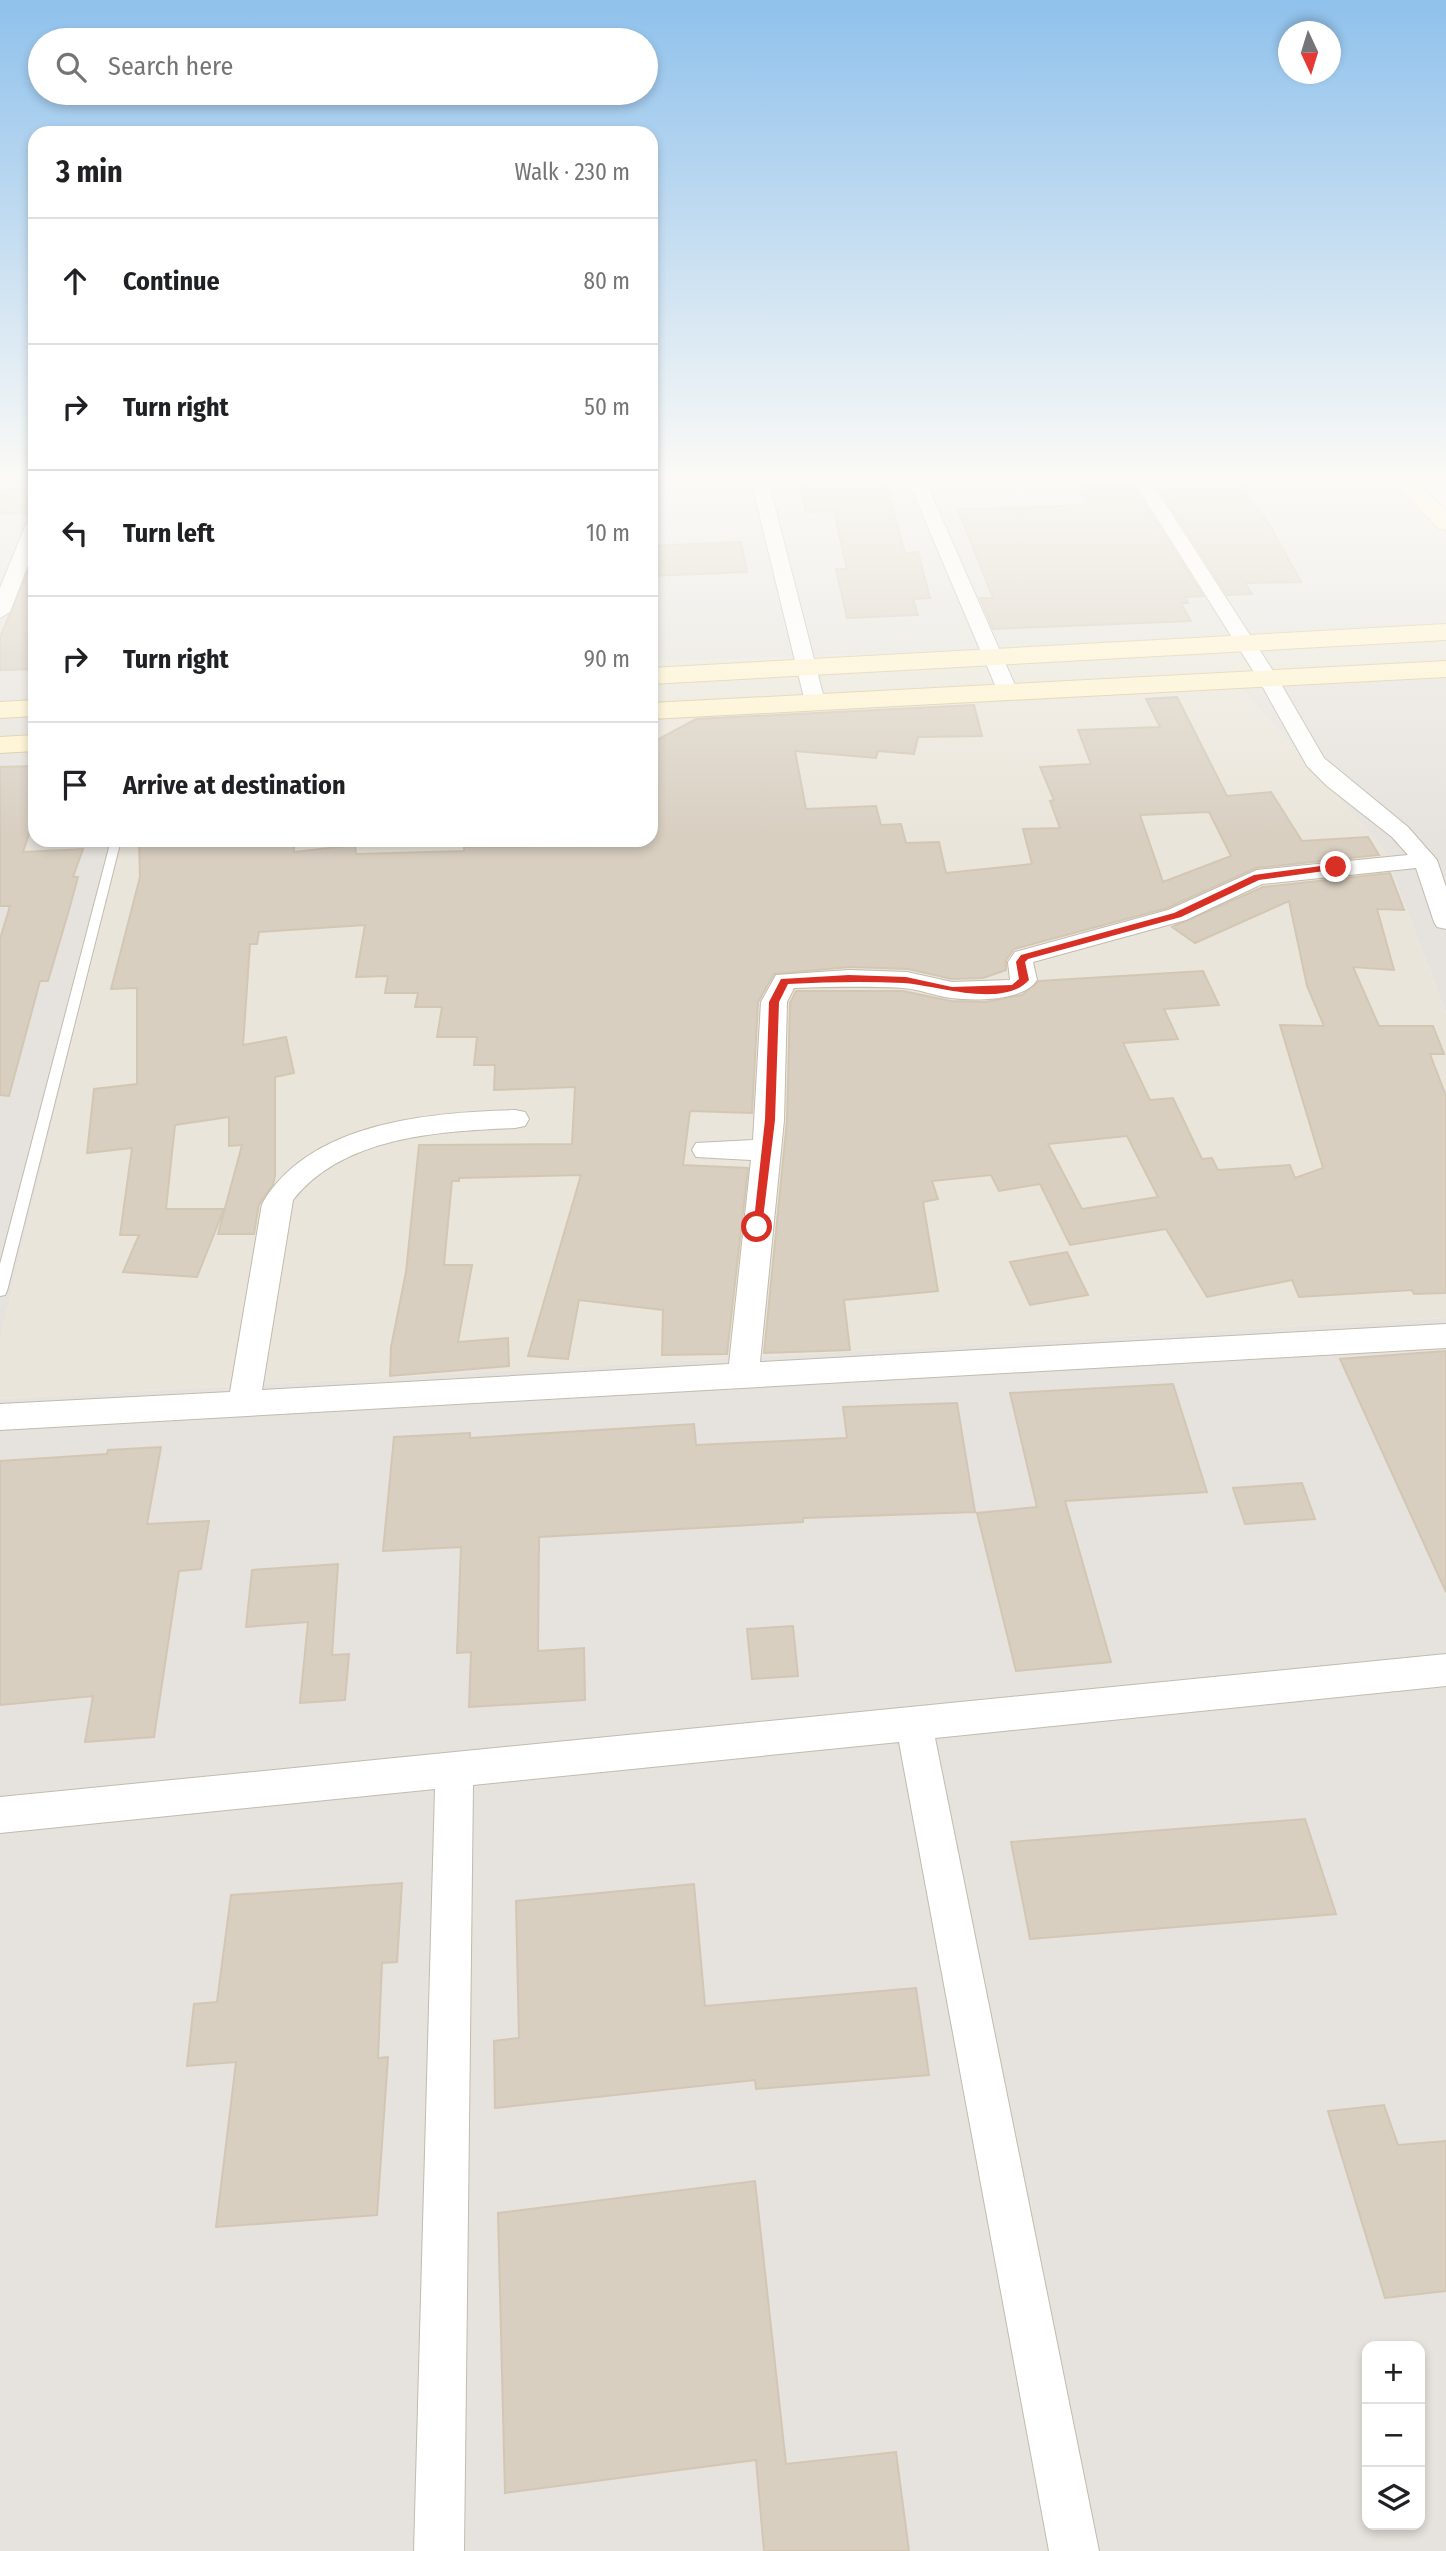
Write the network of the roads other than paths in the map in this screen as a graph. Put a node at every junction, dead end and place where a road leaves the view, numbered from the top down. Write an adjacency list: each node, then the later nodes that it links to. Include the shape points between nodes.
1 (789, 599): 7 (street)
2 (967, 599): 6 (street)
3 (1215, 599): 5 (street)
4 (1446, 632): 5 (street)
5 (1244, 645): 6 (street); 10 (street)
6 (992, 658): 7 (street); 11 (street)
7 (806, 668): 9 (street); 12 (street)
8 (1446, 669): 10 (street)
9 (658, 676)
10 (1267, 677): 11 (street); 19 (street, via 1315,761 1400,832)
11 (1008, 692): 12 (street)
12 (815, 702): 15 (street)
13 (28, 708): 14 (street)
14 (0, 710)
15 (658, 711)
16 (28, 743): 17 (street)
17 (0, 745)
18 (114, 847): 25 (lane)
19 (1425, 860): 20 (street); 24 (street, via 1257,877 1177,915 1024,957 1020,962 1024,980 1014,988 952,990 906,980 849,978 785,981 774,1002)
20 (1440, 886): 21 (street)
21 (1446, 922)
22 (515, 1119): 28 (street, via 443,1121 387,1132 312,1162 292,1178 276,1204)
23 (706, 1150): 24 (street)
24 (765, 1150): 27 (street)
25 (0, 1291)
26 (1446, 1336): 27 (street)
27 (743, 1376): 28 (street)
28 (244, 1404): 29 (street)
29 (0, 1417)
30 (1446, 1670): 31 (street)
31 (914, 1723): 32 (street); 35 (street)
32 (454, 1769): 33 (street); 34 (street)
33 (0, 1815)
34 (439, 2551)
35 (1074, 2551)

